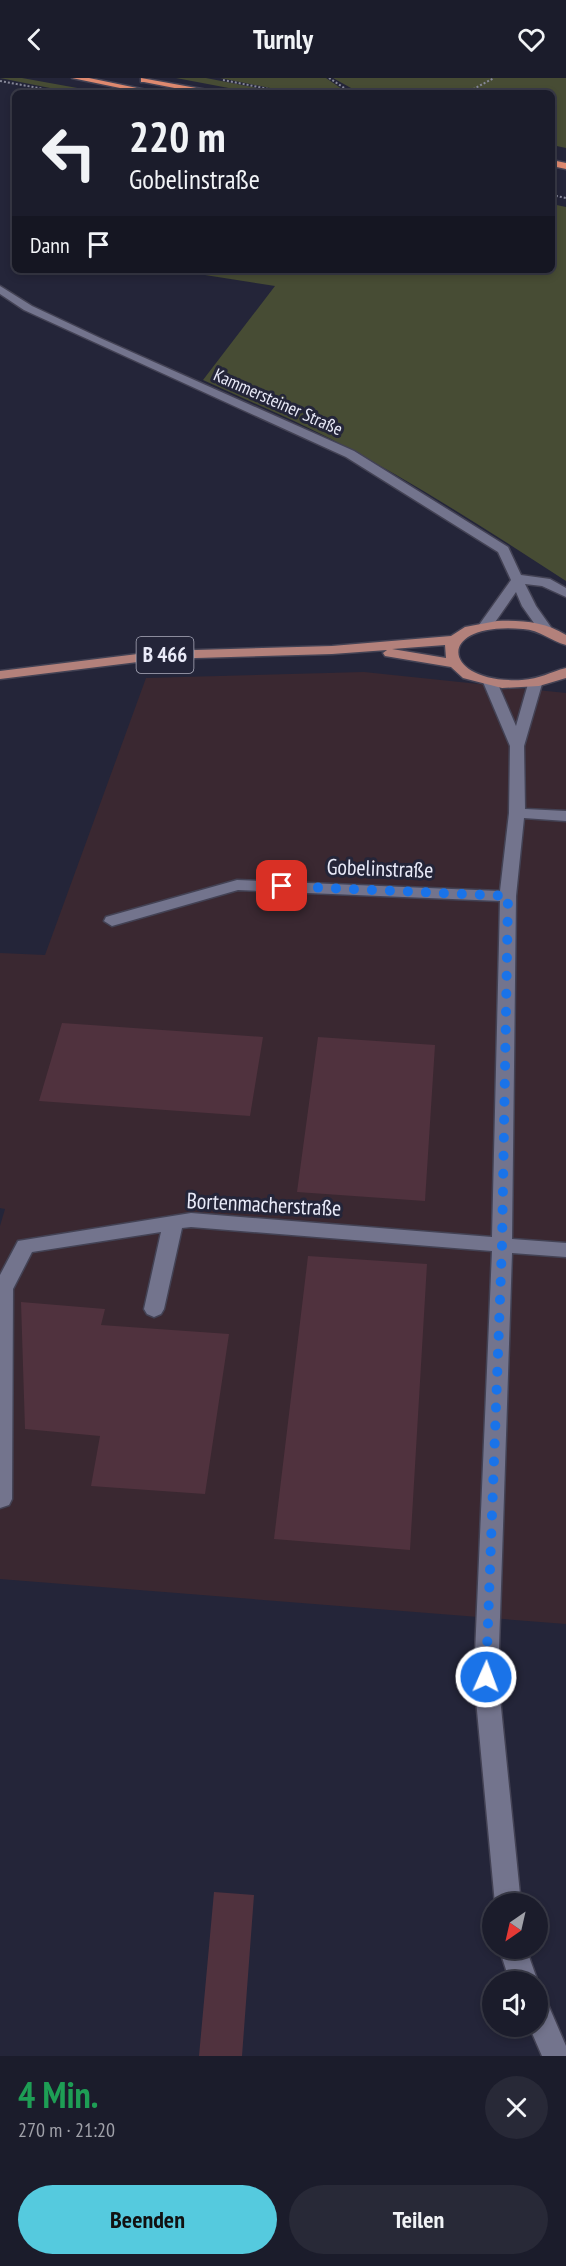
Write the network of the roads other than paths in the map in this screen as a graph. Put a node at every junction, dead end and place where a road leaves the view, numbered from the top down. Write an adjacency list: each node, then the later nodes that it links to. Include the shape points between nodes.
1 (76, 78): 3 (highway)
2 (134, 78): 4 (highway)
3 (141, 90)
4 (197, 90)
5 (0, 289): 6 (street, Kammersteiner Straße, via 28,308 350,454 503,550)
6 (518, 579): 7 (street, via 545,582); 8 (street); 9 (street, Kammersteiner Straße, via 529,606)
7 (566, 593)
8 (486, 625): 9 (main road, via 516,624); 10 (main road)
9 (546, 630): 11 (main road)
10 (456, 640): 12 (main road, B 466); 13 (main road, via 451,656)
11 (566, 640)
12 (332, 650): 13 (main road, B 466, via 396,654); 15 (main road, B 466, via 162,656)
13 (456, 664): 16 (main road)
14 (566, 672): 17 (main road)
15 (0, 675)
16 (490, 682): 17 (main road); 18 (street)
17 (535, 684): 18 (street)
18 (516, 746): 19 (street)
19 (517, 813): 20 (street); 21 (street)
20 (566, 816)
21 (508, 896): 22 (street, Gobelinstraße, via 237,885); 24 (street)
22 (112, 921)
23 (173, 1223): 24 (street, Bortenmacherstraße, via 191,1220); 26 (street); 27 (street, Bortenmacherstraße, via 25,1246 3,1289)
24 (502, 1245): 25 (street, Bortenmacherstraße); 28 (street, via 486,1677)
25 (566, 1250)
26 (154, 1309)
27 (1, 1499)
28 (507, 1893)
29 (548, 2037): 30 (street)
30 (556, 2056)

